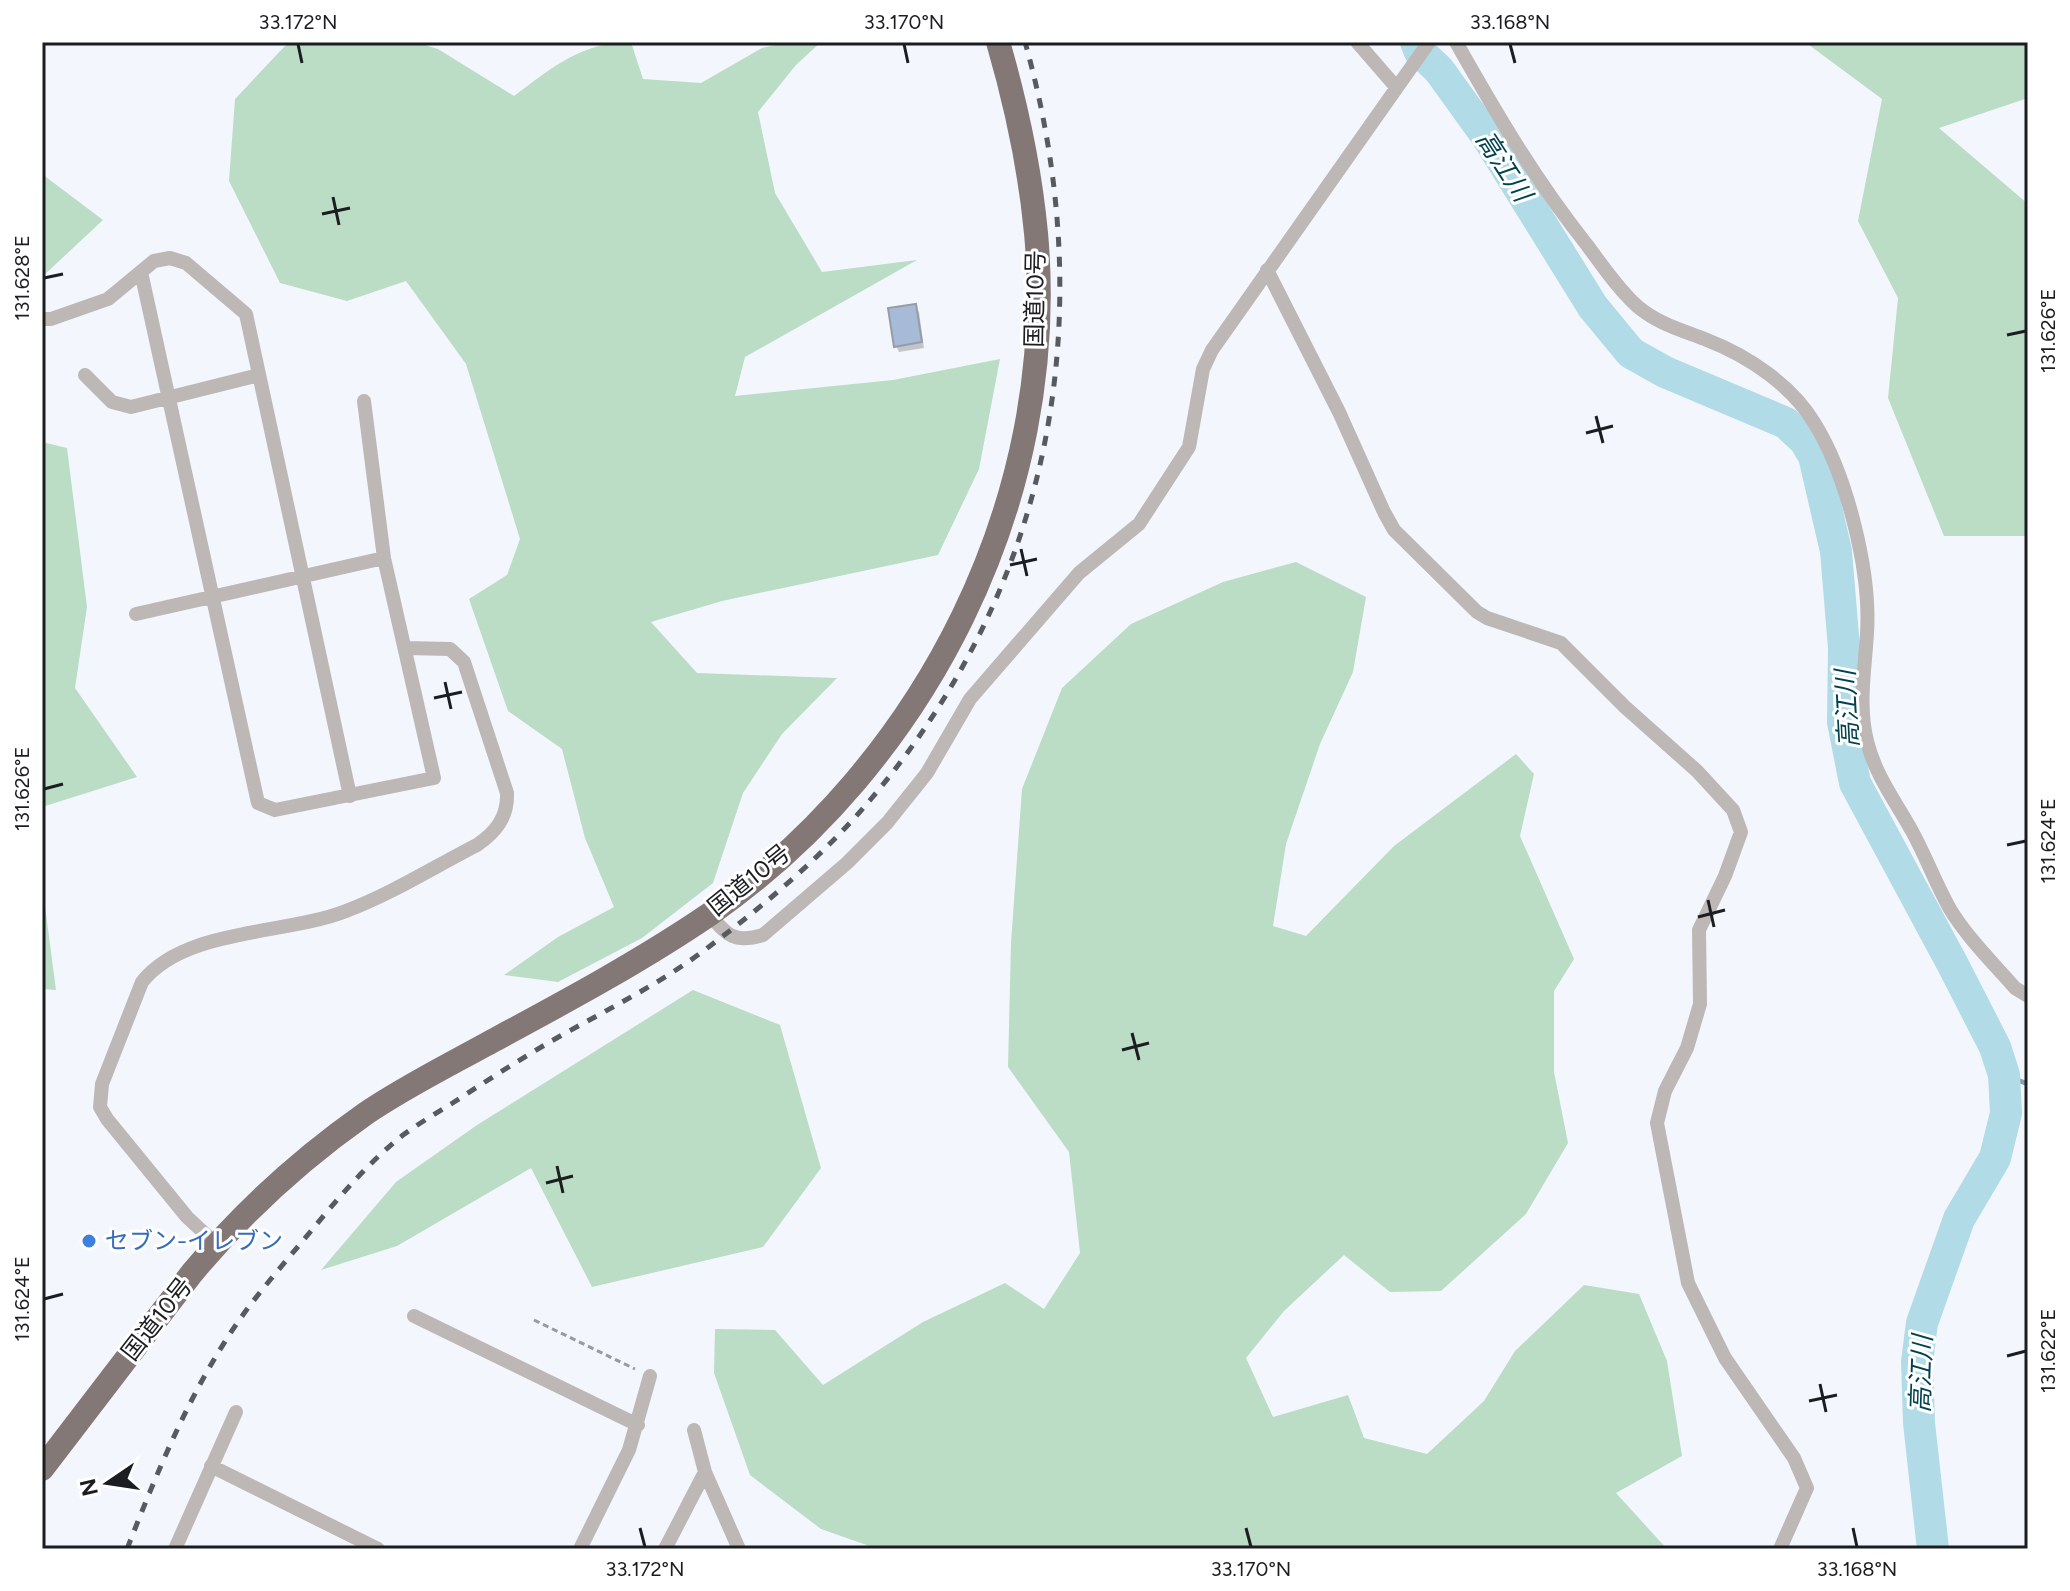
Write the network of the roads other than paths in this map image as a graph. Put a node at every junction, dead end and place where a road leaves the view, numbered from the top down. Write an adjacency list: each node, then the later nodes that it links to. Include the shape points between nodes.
1 (998, 42): 19 (highway, 国道10号, via 1026,161 1038,293 1030,406 1002,523 950,642 887,742 822,818)
2 (1357, 42): 5 (street)
3 (1456, 42): 20 (street, via 1550,198 1636,305 1660,323 1746,360 1785,387 1815,422 1837,467 1866,582 1862,709 1875,768 1951,911 2015,988)
4 (1427, 44): 5 (street)
5 (1396, 87): 6 (street)
6 (1267, 270): 19 (street, via 1207,359 1189,447 1145,517 1079,573 970,699 927,773 887,823 763,935 731,937); 35 (street, via 1394,530 1477,612 1561,643 1733,810 1741,832 1699,930 1700,1004 1657,1123 1688,1283 1725,1358 1794,1458 1807,1488)
7 (141, 272): 8 (street, via 108,299); 10 (street, via 154,261 186,263 236,303 246,314); 11 (street)
8 (42, 319)
9 (85, 375): 11 (street, via 120,406)
10 (259, 375): 11 (street); 14 (street)
11 (170, 397): 15 (street)
12 (364, 401): 13 (street)
13 (384, 558): 14 (street); 17 (street)
14 (303, 577): 15 (street); 18 (street)
15 (213, 597): 16 (street); 18 (street, via 258,803 275,810)
16 (136, 614)
17 (406, 648): 18 (street, via 434,778); 21 (street, via 450,649 464,662 507,793 495,830 477,845 344,912 217,941 163,963 142,982 102,1084 100,1107 107,1119 187,1217)
18 (350, 796)
19 (709, 914): 21 (highway, 国道10号, via 605,980 367,1113 294,1169)
20 (2028, 996)
21 (216, 1244): 28 (highway, 国道10号)
22 (414, 1316): 25 (street)
23 (650, 1376): 25 (street)
24 (236, 1412): 27 (street)
25 (638, 1425): 32 (street)
26 (694, 1430): 29 (street)
27 (211, 1466): 30 (street); 31 (street)
28 (42, 1469)
29 (705, 1472): 33 (street); 34 (street)
30 (175, 1549)
31 (378, 1549)
32 (580, 1549)
33 (665, 1549)
34 (739, 1549)
35 (1780, 1549)

